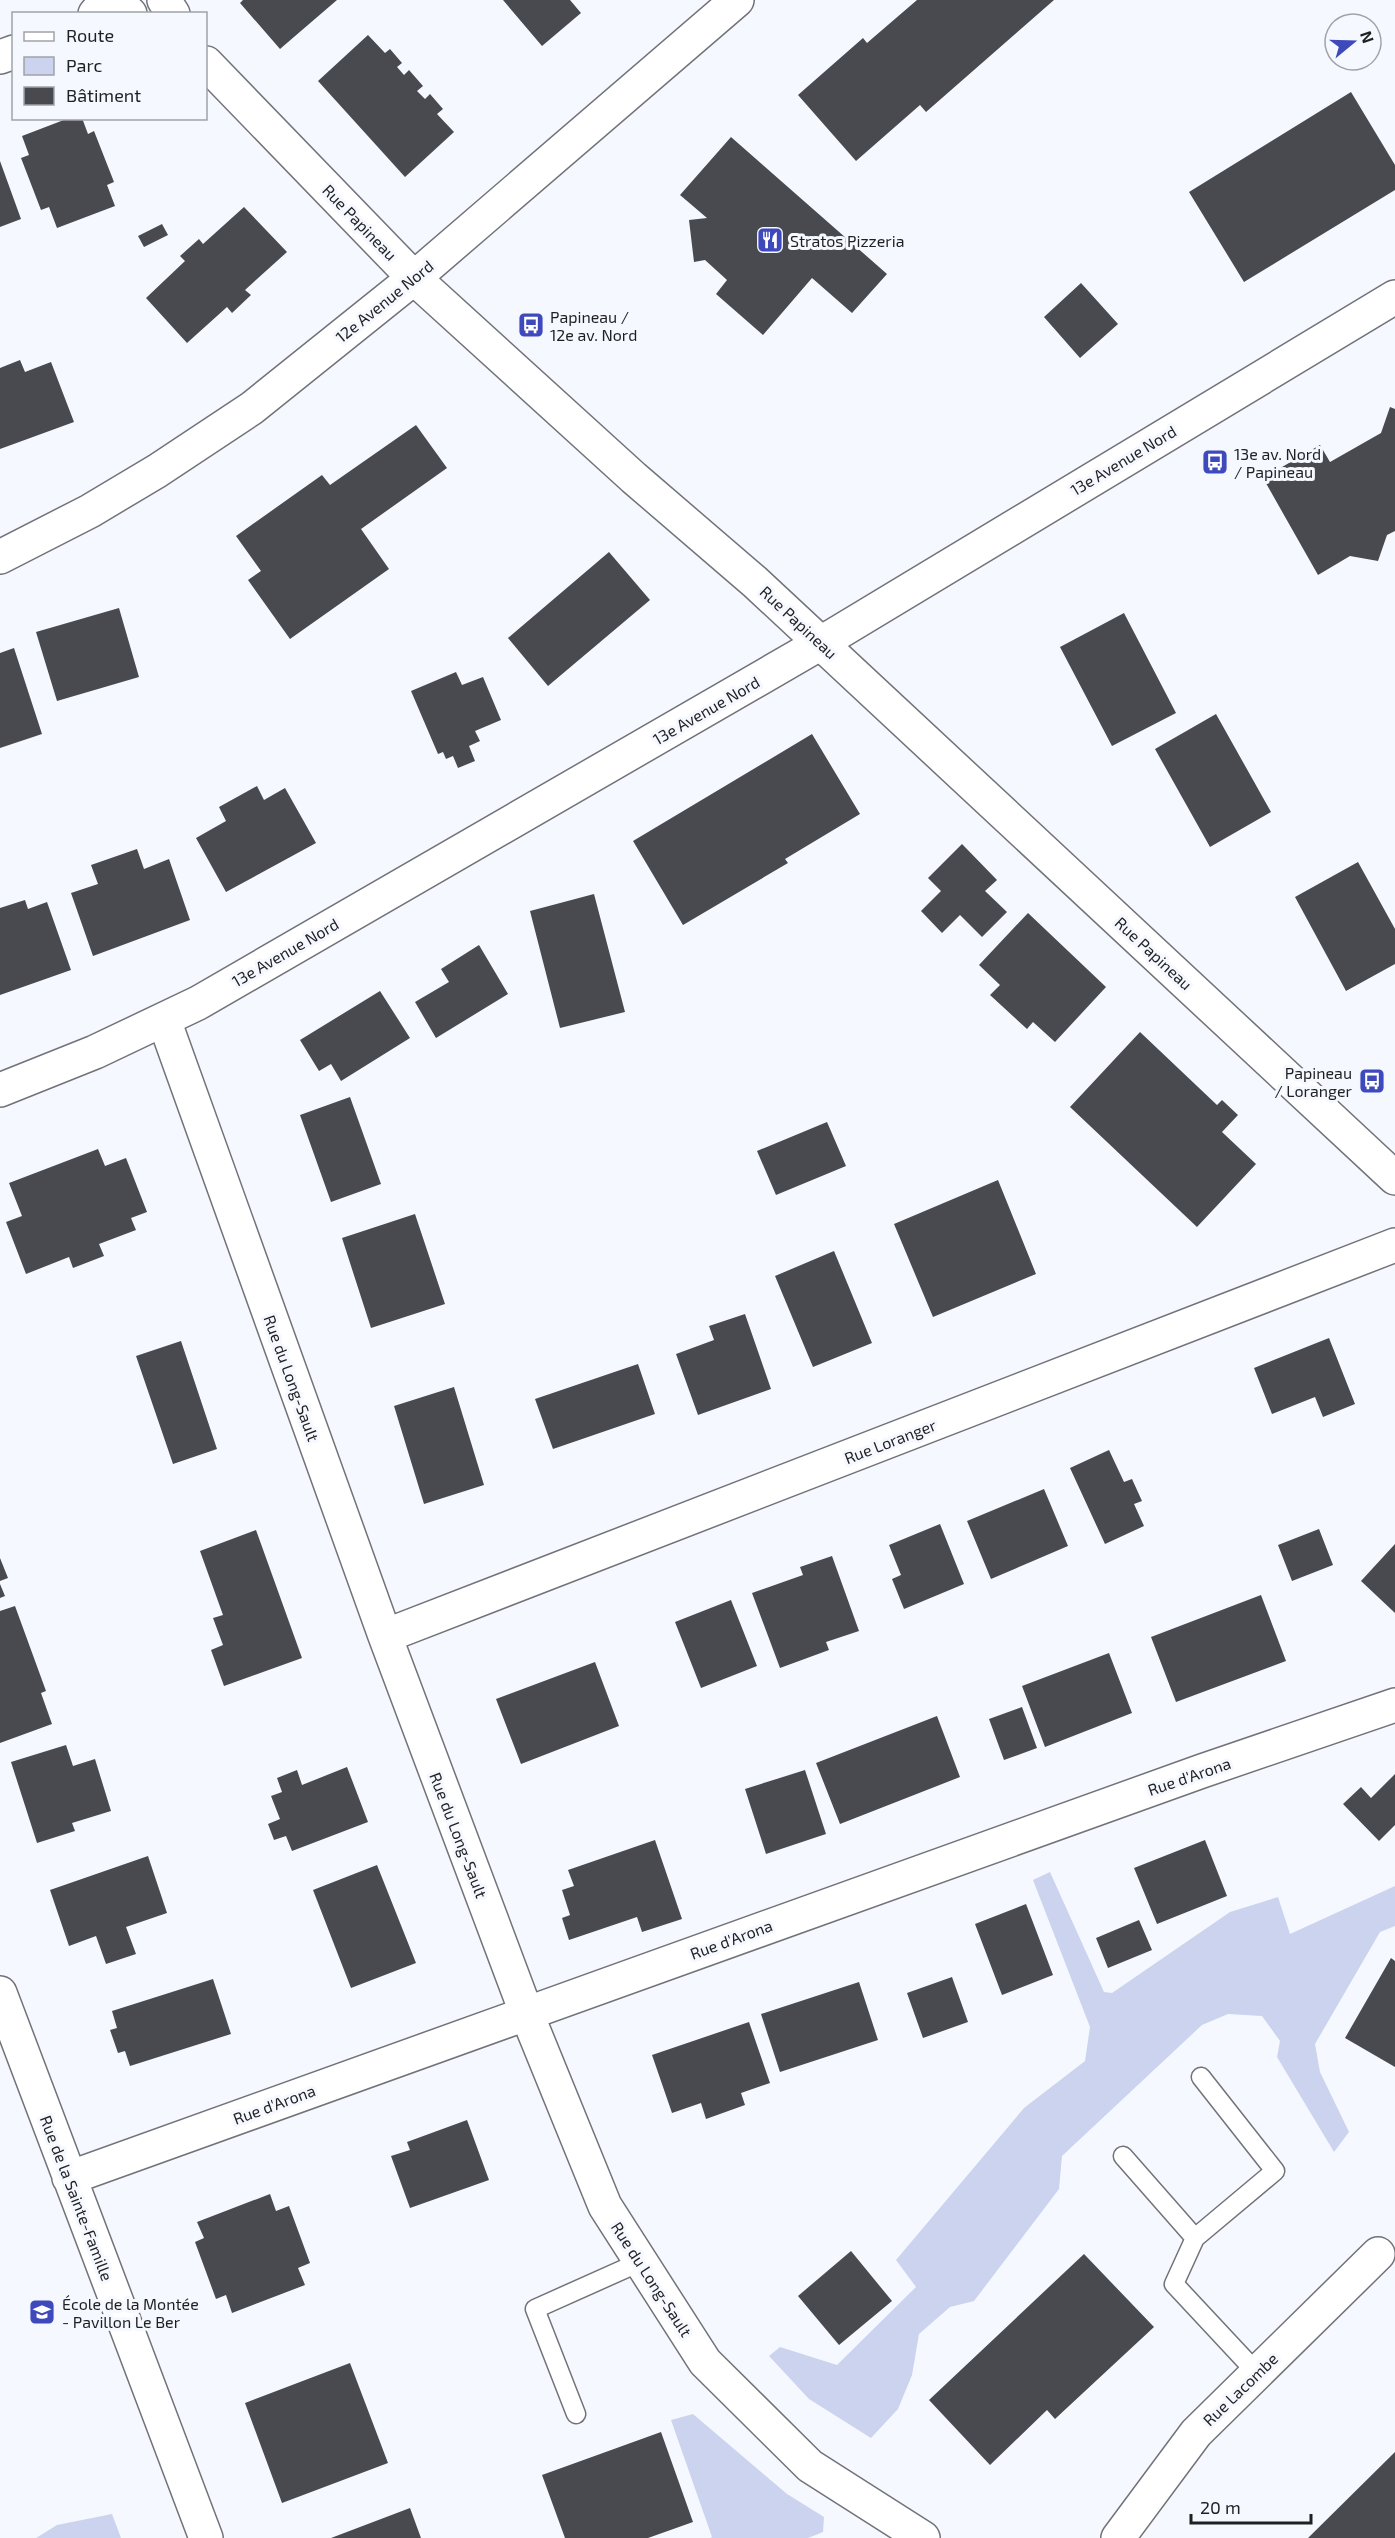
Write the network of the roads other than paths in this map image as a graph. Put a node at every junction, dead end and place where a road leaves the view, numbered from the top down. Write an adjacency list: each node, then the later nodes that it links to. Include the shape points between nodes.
1 (107, 0): 4 (street)
2 (116, 0): 5 (street)
3 (737, 0): 7 (street, 12e Avenue Nord)
4 (97, 12)
5 (127, 12)
6 (207, 64): 7 (street, Rue Papineau)
7 (414, 278): 9 (street, 12e Avenue Nord, via 252,408 100,505); 10 (street, Rue Papineau)
8 (1395, 297): 10 (street, 13e Avenue Nord)
9 (0, 557)
10 (821, 643): 11 (street, 13e Avenue Nord); 13 (street, Rue Papineau)
11 (164, 1020): 12 (street, 13e Avenue Nord); 15 (street, Rue du Long-Sault)
12 (0, 1090)
13 (1395, 1178)
14 (1395, 1245): 15 (street, Rue Loranger)
15 (385, 1636): 18 (street, Rue du Long-Sault)
16 (1395, 1705): 18 (street, Rue d'Arona)
17 (0, 1993): 21 (street, Rue de la Sainte-Famille)
18 (526, 2012): 21 (street, Rue d'Arona); 24 (street, Rue du Long-Sault, via 605,2206)
19 (1201, 2077): 22 (lane, via 1275,2171)
20 (1123, 2157): 22 (lane)
21 (69, 2178): 27 (street, Rue de la Sainte-Famille)
22 (1195, 2238): 25 (lane, via 1174,2284)
23 (1387, 2255): 25 (street, Rue Lacombe)
24 (640, 2262): 26 (lane, via 535,2309); 28 (street, Rue du Long-Sault, via 705,2362 810,2466)
25 (1257, 2373): 29 (street, Rue Lacombe, via 1196,2433)
26 (576, 2414)
27 (206, 2538)
28 (923, 2538)
29 (1118, 2538)

